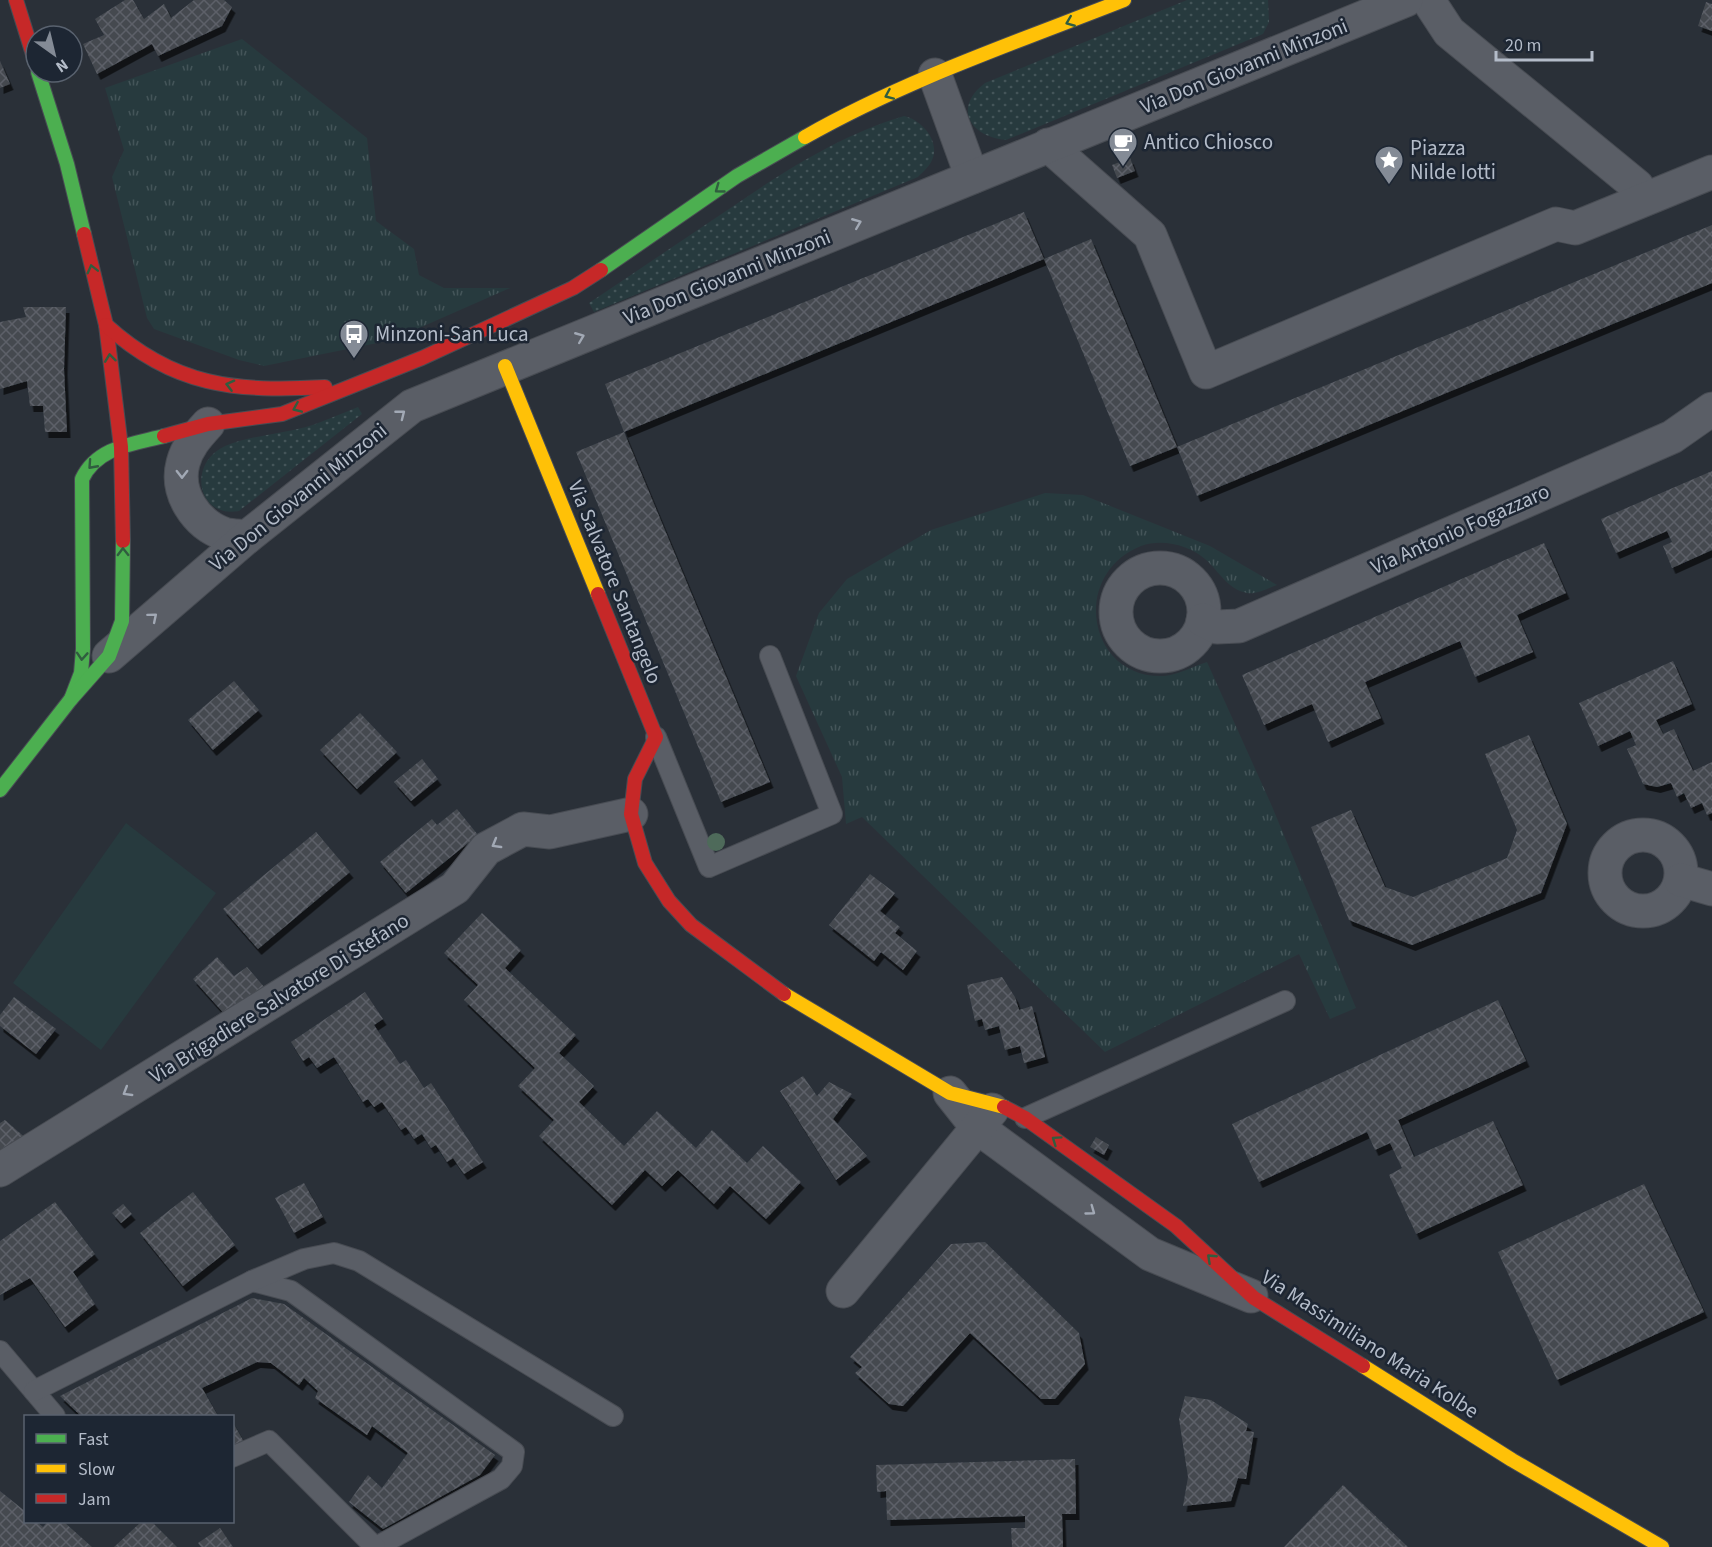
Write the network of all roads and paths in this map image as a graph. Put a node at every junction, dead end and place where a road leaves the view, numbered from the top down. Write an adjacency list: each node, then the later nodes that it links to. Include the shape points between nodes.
1 (16, 0): 5 (street)
2 (1124, 0): 6 (street, one-way to 6)
3 (1406, 0): 8 (street, Via Don Giovanni Minzoni)
4 (1428, 0): 11 (street, via 1449,32 1637,186)
5 (24, 26)
6 (935, 75): 10 (street); 14 (street, one-way to 14, via 838,118 737,176 573,288 422,358)
7 (42, 84): 12 (street, one-way to 7, via 67,164)
8 (1048, 145): 10 (street, Via Don Giovanni Minzoni); 11 (street, via 1150,235 1206,372 1556,224 1575,228)
9 (1712, 172): 11 (street)
10 (972, 177): 13 (street, Via Don Giovanni Minzoni, one-way to 10)
11 (1644, 198)
12 (106, 326): 14 (street, one-way to 12, via 290,390 242,388 176,372 135,351); 17 (street, one-way to 12)
13 (505, 366): 18 (street, Via Don Giovanni Minzoni, one-way to 13, via 412,406); 23 (street, Via Salvatore Santangelo)
14 (351, 385): 16 (street, one-way to 16, via 282,414)
15 (1712, 409): 19 (street, Via Antonio Fogazzaro, via 1672,437 1239,626 1217,627)
16 (208, 424): 17 (street); 18 (street, one-way to 18, via 191,444 182,464 182,486 190,507 205,524 225,534)
17 (122, 447): 20 (street, one-way to 17, via 122,621 124,590); 22 (street, one-way to 22, via 103,454 88,466 82,479 83,649 81,673)
18 (247, 537): 20 (street, Via Don Giovanni Minzoni, one-way to 18)
19 (1203, 620)
20 (109, 656): 22 (street)
21 (770, 656): 23 (lane, via 832,814 709,867)
22 (71, 699): 24 (street)
23 (656, 737): 25 (street, via 635,779)
24 (0, 790)
25 (631, 814): 29 (street, via 645,863 669,901 691,925 780,991); 31 (street, Via Brigadiere Salvatore Di Stefano, one-way to 31, via 550,832 523,829 486,849 455,888)
26 (1681, 880): 27 (street)
27 (1712, 889)
28 (1285, 1001): 30 (lane)
29 (950, 1093): 30 (street)
30 (1000, 1116): 33 (street); 34 (street, Via Massimiliano Maria Kolbe, one-way to 30, via 1176,1226); 34 (street, one-way to 34, via 1150,1254)
31 (0, 1170)
32 (252, 1281): 36 (lane); 38 (lane, via 304,1259 334,1253 359,1261); 40 (lane, via 291,1291 514,1452 512,1466 501,1479)
33 (843, 1291)
34 (1254, 1298): 41 (street, Via Massimiliano Maria Kolbe, via 1512,1460)
35 (0, 1351): 36 (lane)
36 (34, 1391): 37 (lane)
37 (54, 1415)
38 (613, 1416)
39 (234, 1456): 40 (lane, via 269,1441)
40 (376, 1547)
41 (1662, 1547)

